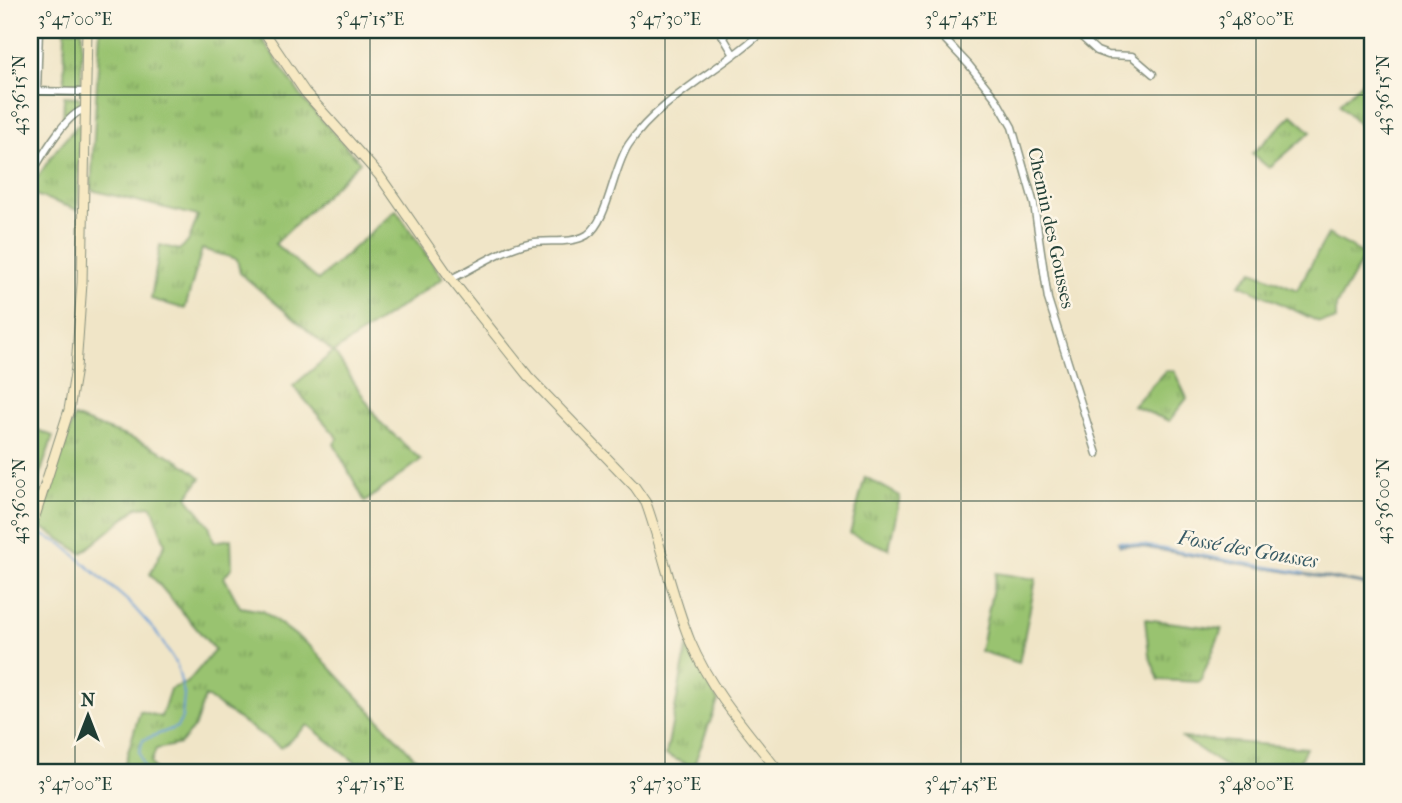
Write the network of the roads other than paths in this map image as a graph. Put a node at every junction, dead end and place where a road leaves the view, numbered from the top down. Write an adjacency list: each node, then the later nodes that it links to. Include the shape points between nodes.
1 (39, 30): 10 (street)
2 (87, 30): 11 (street)
3 (263, 30): 14 (street, via 310,99 379,175)
4 (719, 30): 8 (street)
5 (764, 30): 8 (street)
6 (936, 30): 15 (street, Chemin des Gousses, via 996,99 1012,127 1034,204 1048,299)
7 (1074, 30): 9 (street, via 1097,51 1132,56)
8 (734, 55): 14 (street, via 653,117 629,144 601,218 589,234 523,245)
9 (1153, 74)
10 (33, 91): 11 (street)
11 (85, 92): 12 (street)
12 (85, 109): 13 (street, via 69,120); 16 (street, via 76,368 69,410)
13 (30, 176)
14 (451, 279): 17 (street, via 528,376 646,503 701,664 731,712)
15 (1097, 454)
16 (30, 532)
17 (780, 773)

